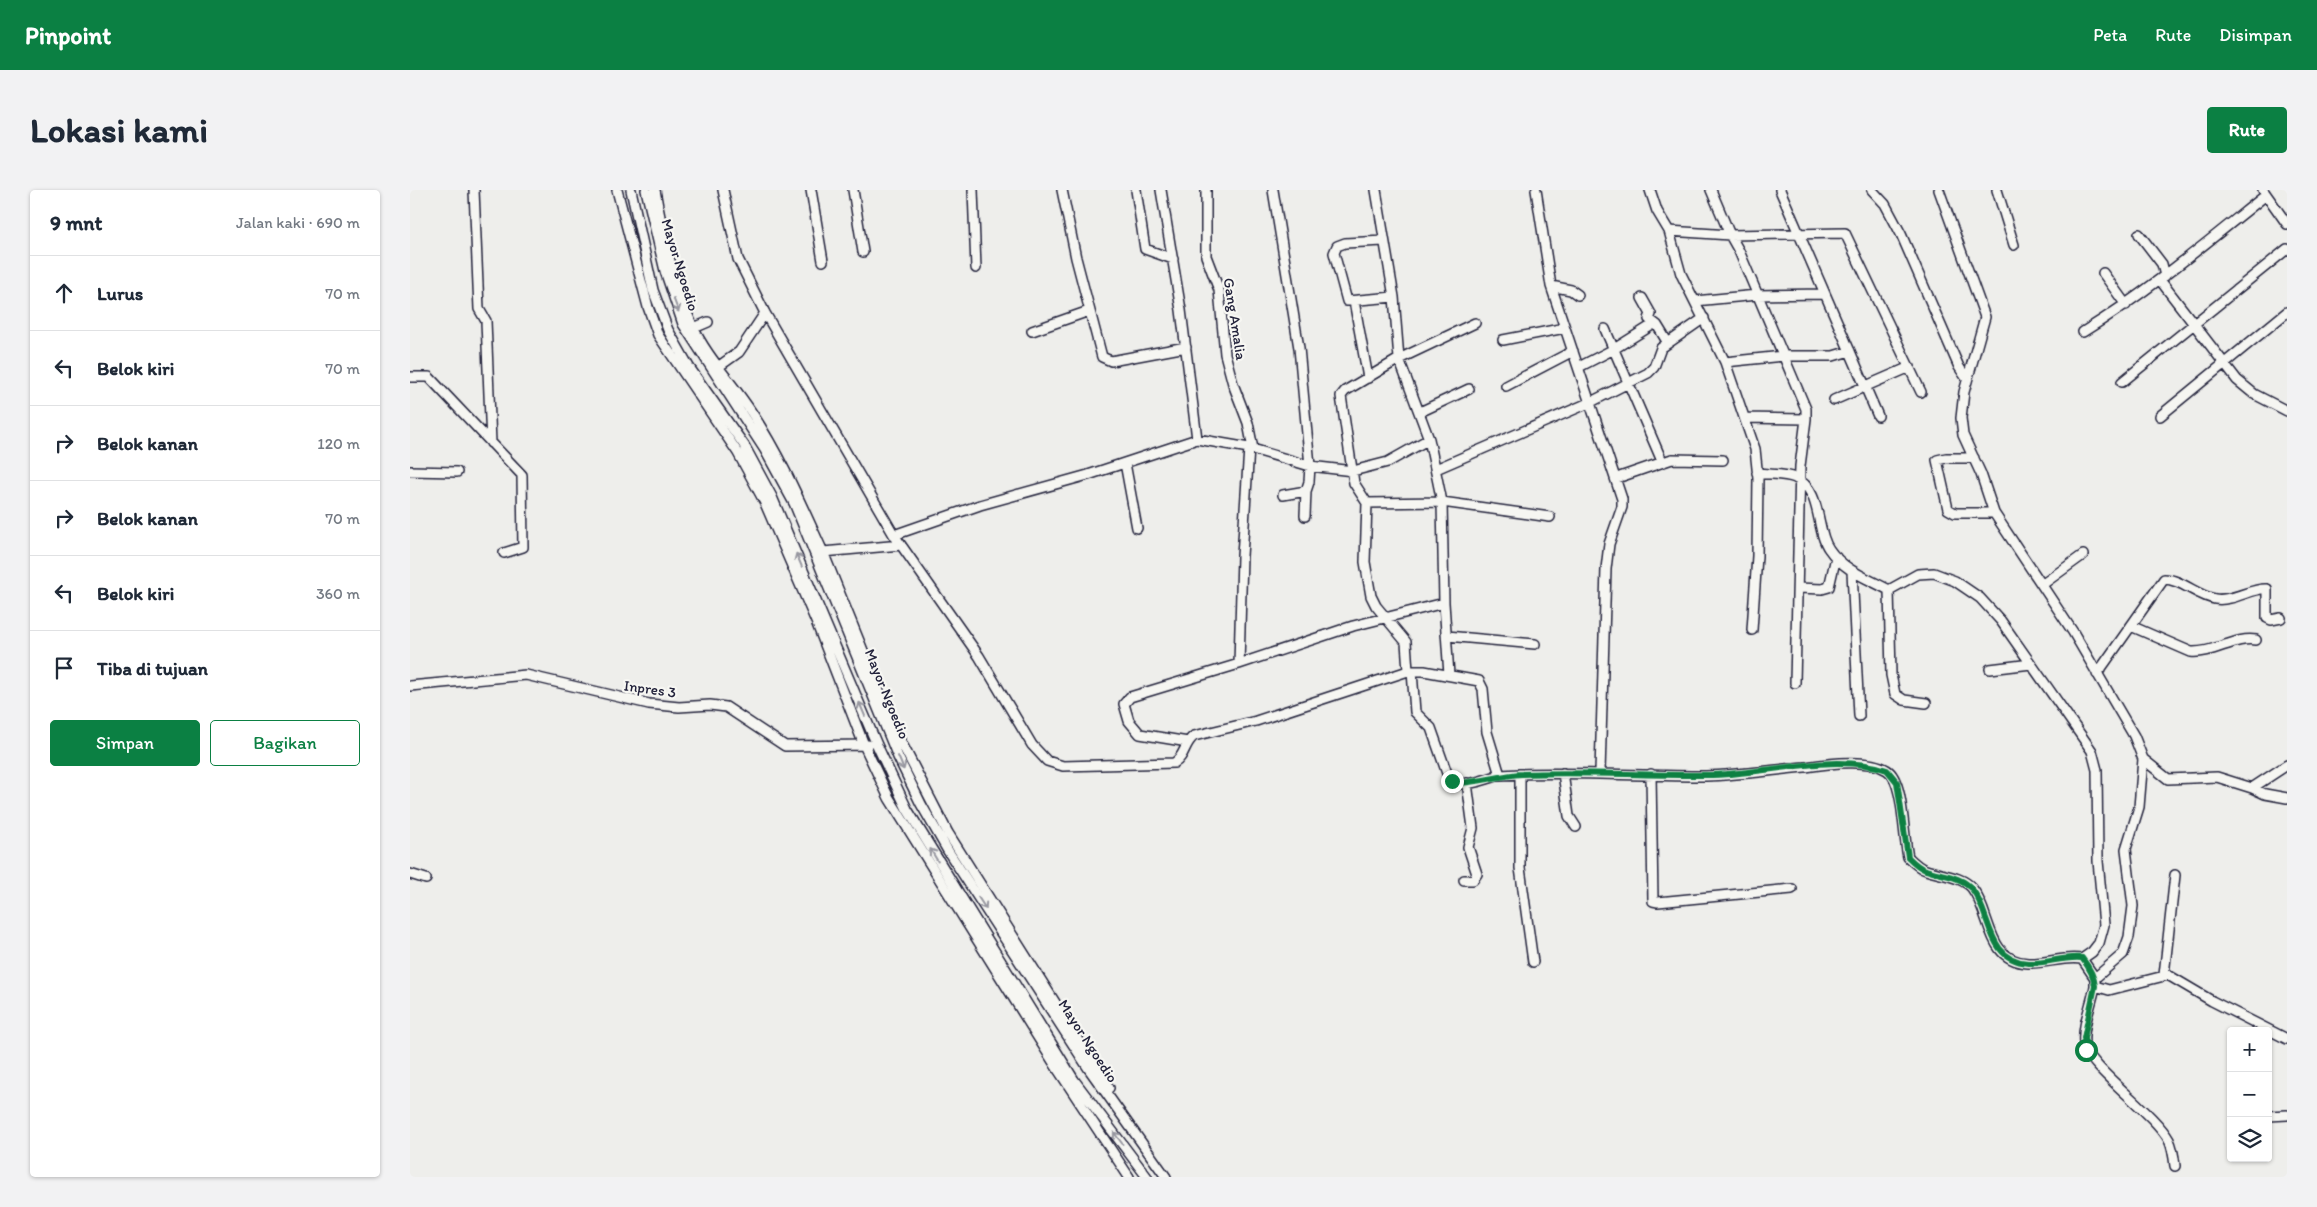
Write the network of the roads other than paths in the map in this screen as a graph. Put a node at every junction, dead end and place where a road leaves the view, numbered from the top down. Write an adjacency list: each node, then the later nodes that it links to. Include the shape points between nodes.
1 (474, 190): 92 (street, via 479,309 486,321)
2 (617, 190): 143 (street, via 658,335 738,453 764,501)
3 (631, 190): 57 (street, Mayor Ngoedio, via 653,290)
4 (646, 190): 53 (street, Mayor Ngoedio, one-way to 53, via 665,271)
5 (655, 190): 70 (street, via 669,259)
6 (723, 190): 49 (street, via 738,258)
7 (811, 190): 34 (street)
8 (853, 190): 32 (street)
9 (973, 190): 35 (street)
10 (1062, 190): 47 (street)
11 (1136, 190): 33 (street, via 1146,249)
12 (1161, 190): 33 (street)
13 (1206, 190): 93 (street, Gang Amalia, via 1206,256 1219,290 1225,354 1248,424)
14 (1273, 190): 98 (street, via 1299,348)
15 (1376, 190): 29 (street)
16 (1536, 190): 38 (street)
17 (1650, 190): 25 (street)
18 (1711, 190): 28 (street)
19 (1780, 190): 26 (street)
20 (1872, 190): 75 (street, via 1885,204 1901,234)
21 (1939, 190): 75 (street, via 1985,317)
22 (1997, 190): 30 (street)
23 (2265, 192): 24 (street); 37 (street)
24 (2287, 224)
25 (1668, 231): 28 (street); 44 (street, via 1681,274)
26 (1799, 234): 28 (street); 39 (street); 72 (street, via 1843,233 1848,236)
27 (2139, 234): 37 (street, via 2162,264)
28 (1730, 235): 41 (street)
29 (1384, 240): 42 (street); 45 (street, via 1345,243 1335,250 1345,298)
30 (2014, 245)
31 (2287, 249): 51 (street)
32 (863, 252)
33 (1173, 259): 62 (street)
34 (823, 260)
35 (976, 268)
36 (2103, 273): 46 (street)
37 (2163, 278): 46 (street); 51 (street)
38 (1551, 286): 40 (street); 55 (street)
39 (1825, 294): 41 (street); 65 (street)
40 (1578, 295)
41 (1757, 296): 44 (street); 66 (street)
42 (1394, 297): 45 (street); 67 (street)
43 (1642, 298): 54 (street)
44 (1695, 301): 50 (street)
45 (1354, 302): 74 (street)
46 (2126, 305): 59 (street)
47 (1088, 311): 58 (street); 62 (street, via 1100,354 1108,361)
48 (2287, 312): 69 (street)
49 (765, 313): 70 (street, via 744,346); 114 (street)
50 (1704, 318): 61 (street); 68 (street)
51 (2194, 322): 69 (street); 77 (street)
52 (1475, 323): 67 (street)
53 (683, 324): 57 (street); 171 (street, Mayor Ngoedio, one-way to 171, via 765,450 794,503 898,757 921,804 1088,1069)
54 (1654, 324): 61 (street); 63 (street)
55 (1565, 328): 60 (street); 64 (street)
56 (1605, 328): 63 (street)
57 (668, 330): 144 (street, Mayor Ngoedio, one-way to 57, via 772,497 744,445 689,367)
58 (1032, 331)
59 (2083, 332)
60 (1502, 340)
61 (1668, 343): 76 (street, via 1661,348 1652,370)
62 (1186, 347): 90 (street)
63 (1614, 349): 71 (street); 76 (street)
64 (1573, 351): 71 (street); 78 (street)
65 (1850, 351): 66 (street, via 1833,356); 79 (street)
66 (1783, 356): 68 (street); 89 (street, via 1806,407)
67 (1399, 359): 74 (street); 85 (street)
68 (1725, 362): 88 (street)
69 (2224, 364): 84 (street, via 2243,386); 87 (street)
70 (719, 366): 116 (street, via 753,414)
71 (1579, 368): 83 (street)
72 (1910, 368): 79 (street); 81 (street)
73 (410, 377): 92 (street, via 428,377)
74 (1368, 378): 100 (street, via 1341,396)
75 (1967, 379): 94 (street, via 1961,418)
76 (1628, 382): 83 (street); 96 (street)
77 (2122, 382)
78 (1506, 386)
79 (1866, 388): 82 (street); 86 (street)
80 (1469, 389): 85 (street)
81 (1921, 392)
82 (1834, 400)
83 (1591, 402): 99 (street); 104 (street)
84 (2287, 410)
85 (1420, 412): 91 (street)
86 (1878, 416)
87 (2160, 416)
88 (1746, 418): 89 (street); 103 (street, via 1755,449)
89 (1806, 419): 105 (street)
90 (1197, 439): 93 (street); 97 (street)
91 (1429, 440): 99 (street); 100 (street, via 1388,462)
92 (491, 443): 117 (street, via 517,467 523,479 523,548)
93 (1251, 449): 98 (street); 132 (street, Gang Amalia, via 1242,548)
94 (1974, 458): 110 (street); 110 (street, via 1937,460 1948,509 1956,513)
95 (1723, 460): 96 (street)
96 (1662, 461): 104 (street)
97 (1125, 463): 113 (street); 114 (street, via 980,505)
98 (1310, 466): 100 (street); 106 (street)
99 (1436, 469): 108 (street)
100 (1353, 470): 109 (street, via 1355,485)
101 (410, 471): 102 (street)
102 (457, 472)
103 (1757, 473): 105 (street, via 1795,477); 128 (street, via 1757,556)
104 (1617, 478): 147 (street, via 1622,507 1606,569)
105 (1800, 481): 119 (street, via 1815,500 1825,541); 122 (street)
106 (1306, 490): 107 (street); 111 (street)
107 (1283, 495)
108 (1442, 502): 109 (street); 112 (street); 124 (street)
109 (1367, 503): 125 (street, via 1366,576 1374,601)
110 (1994, 512): 121 (street)
111 (1306, 516)
112 (1550, 517)
113 (1137, 528)
114 (894, 536): 115 (street)
115 (901, 545): 116 (street); 142 (street, via 980,656 1032,745 1047,761 1063,766 1170,764 1181,757)
116 (831, 551): 172 (street, via 896,732 948,833 1110,1089)
117 (504, 553)
118 (2083, 555): 121 (street)
119 (1836, 557): 120 (street); 122 (street, via 1829,587)
120 (1852, 572): 123 (street); 141 (street)
121 (2043, 584): 136 (street)
122 (1798, 588): 138 (street)
123 (1889, 590): 133 (street, via 1925,572 1955,581 1988,606); 140 (street, via 1891,675 1895,694 1904,700)
124 (1444, 603): 125 (street); 129 (street)
125 (1385, 618): 132 (street); 135 (street, via 1406,642)
126 (2281, 618): 127 (street, via 2267,618 2267,589 2215,599 2167,579 2160,582)
127 (2131, 626): 130 (street, via 2191,652 2231,645 2244,638); 136 (street)
128 (1752, 630)
129 (1446, 636): 131 (street); 137 (street)
130 (2256, 640)
131 (1535, 644)
132 (1239, 664): 142 (street, via 1125,701 1129,721 1140,734)
133 (2031, 664): 134 (street); 161 (street, via 2092,750 2097,770 2098,861 2104,925 2099,943)
134 (1990, 669)
135 (1410, 671): 137 (street); 142 (street, via 1256,721 1194,736); 152 (street, via 1415,712 1431,728 1449,779 1456,784)
136 (2097, 674): 145 (street, via 2134,736)
137 (1449, 675): 151 (street, via 1481,682 1487,732)
138 (1795, 683)
139 (410, 686): 143 (street, Inpres 3, via 526,675 649,704 679,707 718,705 733,710 786,746)
140 (1926, 703)
141 (1859, 716)
142 (1188, 742)
143 (864, 745): 144 (street, Inpres 3); 169 (street, via 889,798)
144 (877, 745): 170 (street, Mayor Ngoedio, one-way to 144, via 1074,1080 1016,988 907,809)
145 (2143, 760): 153 (street, via 2168,779 2217,778); 164 (street, via 2139,807 2126,849 2133,906 2129,937 2123,954)
146 (2287, 765): 153 (street)
147 (1600, 772): 148 (street); 150 (street)
148 (1563, 773): 149 (street); 155 (street, via 1569,816)
149 (1520, 774): 151 (street); 162 (street, via 1520,868)
150 (1651, 774): 160 (street, via 1653,901); 161 (street, via 1717,775 1833,763 1887,770 1897,782 1908,857 1925,870 1964,881 1972,889 1991,932 2008,958 2033,963)
151 (1500, 775): 152 (street)
152 (1467, 783): 159 (street, via 1473,828 1468,847 1477,874 1473,880)
153 (2252, 788): 154 (street)
154 (2287, 798)
155 (1576, 827)
156 (410, 874): 158 (street)
157 (2175, 876): 163 (street)
158 (426, 879)
159 (1464, 880)
160 (1792, 890)
161 (2082, 958): 164 (street)
162 (1533, 962)
163 (2164, 975): 164 (street, via 2109,990); 165 (street)
164 (2095, 982): 168 (street, via 2084,1038 2086,1050 2093,1062 2134,1098 2161,1128 2172,1146)
165 (2287, 1039)
166 (2287, 1115): 167 (street)
167 (2272, 1116)
168 (2176, 1166)
169 (1129, 1177)
170 (1147, 1177)
171 (1166, 1177)
172 (1173, 1177)

